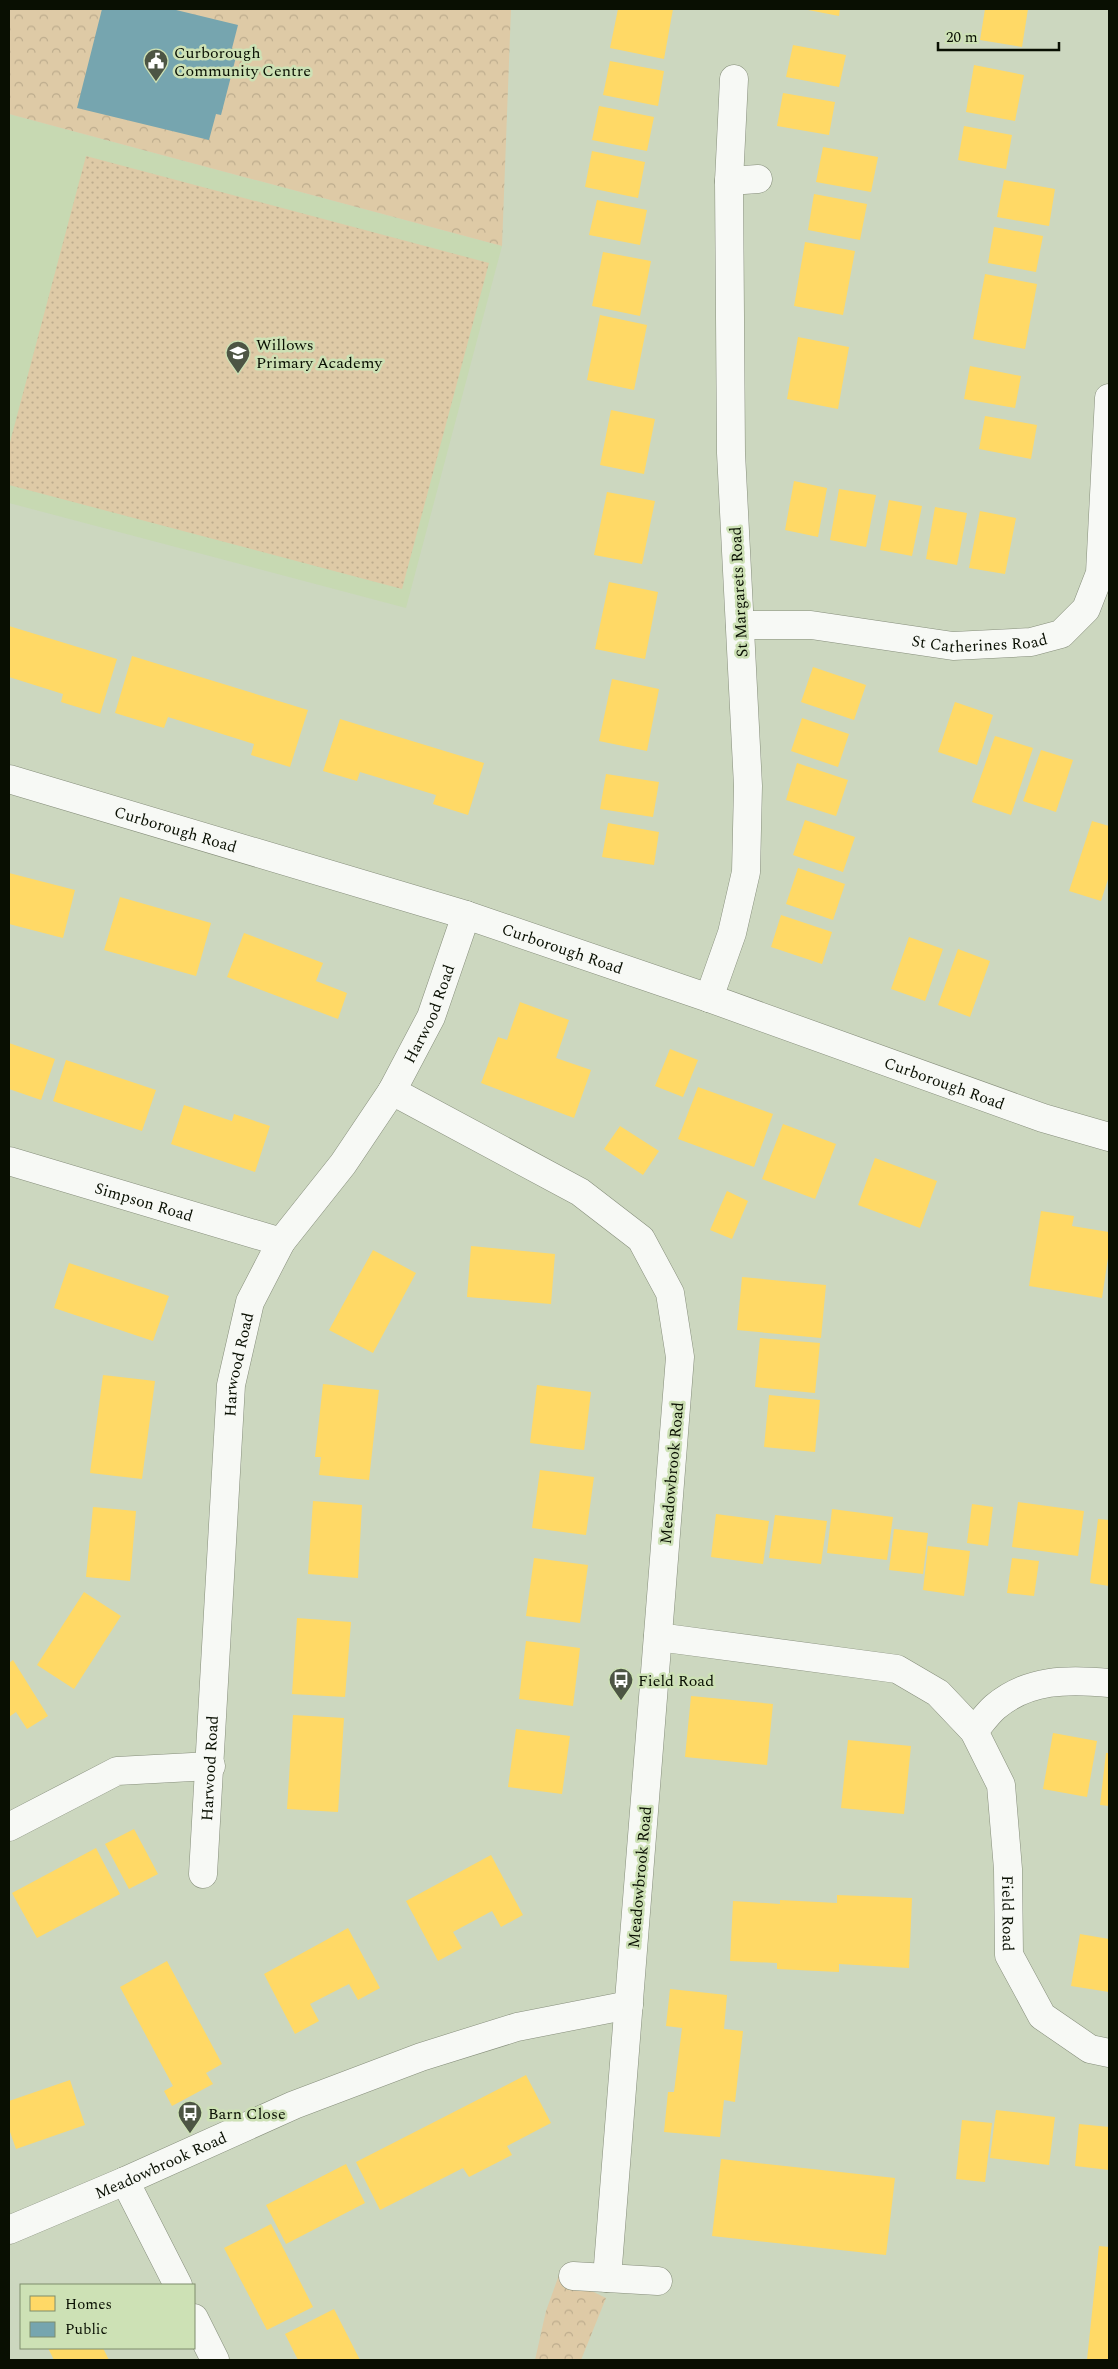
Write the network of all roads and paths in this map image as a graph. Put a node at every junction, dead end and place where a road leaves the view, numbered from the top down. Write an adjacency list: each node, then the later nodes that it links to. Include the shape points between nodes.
1 (734, 79): 3 (street, St Margarets Road)
2 (758, 179): 3 (street)
3 (729, 180): 5 (street, St Margarets Road, via 731,454)
4 (1109, 398): 5 (street, St Catherines Road, via 1100,573 1086,609 1061,634 1031,642 954,646 811,625)
5 (740, 625): 8 (street, St Margarets Road, via 748,786 746,872 732,933)
6 (9, 780): 7 (street, Curborough Road)
7 (466, 915): 8 (street, Curborough Road); 9 (street, Harwood Road, via 431,1017)
8 (709, 998): 10 (street, Curborough Road, via 1043,1118)
9 (392, 1091): 12 (street, Harwood Road, via 343,1164); 13 (street, Meadowbrook Road, via 580,1192 641,1239 670,1292 680,1357)
10 (1109, 1137)
11 (9, 1161): 12 (street, Simpson Road)
12 (281, 1242): 16 (street, Harwood Road, via 250,1302 232,1385)
13 (658, 1637): 15 (street, Field Road, via 897,1669 938,1693); 19 (street, Meadowbrook Road)
14 (1109, 1683): 15 (street, via 1078,1680 1031,1685 995,1707)
15 (974, 1731): 20 (street, Field Road, via 1001,1785 1008,1869 1009,1955 1042,2016 1090,2049)
16 (211, 1766): 17 (street, via 117,1771); 18 (street, Harwood Road)
17 (9, 1826)
18 (204, 1874)
19 (629, 2005): 21 (street, Meadowbrook Road, via 517,2027 421,2057 294,2104); 24 (street, Meadowbrook Road)
20 (1109, 2053)
21 (126, 2181): 22 (street, Meadowbrook Road); 26 (street)
22 (9, 2230)
23 (573, 2276): 24 (street)
24 (608, 2278): 25 (street)
25 (658, 2281)
26 (178, 2284)
27 (195, 2320): 28 (street)
28 (215, 2360)

